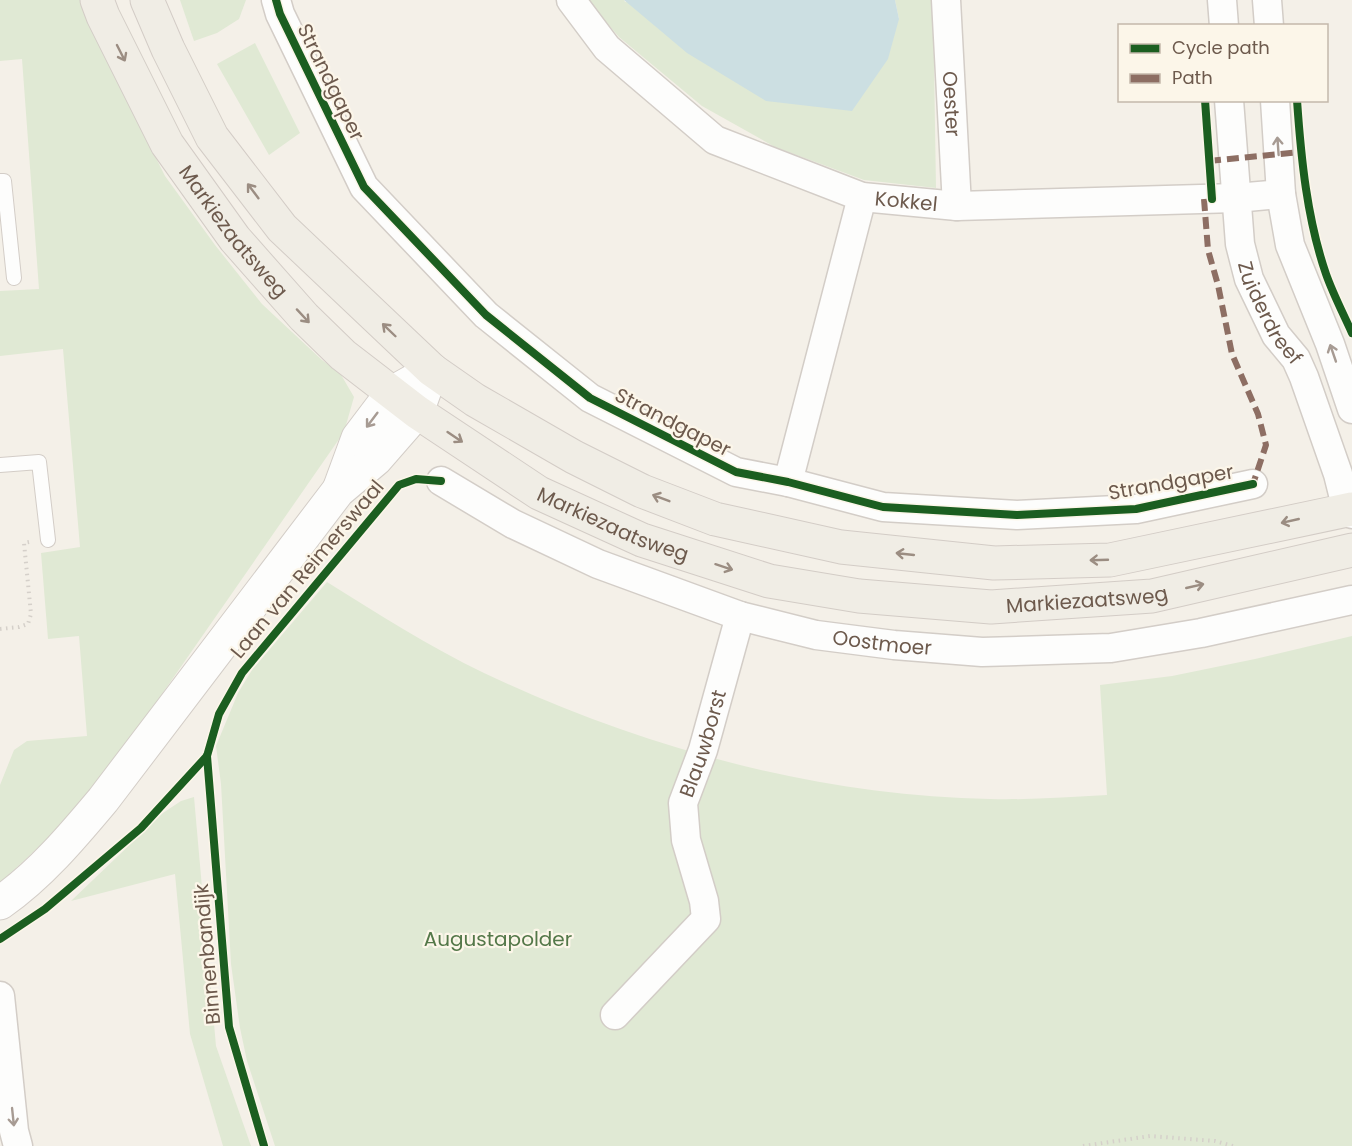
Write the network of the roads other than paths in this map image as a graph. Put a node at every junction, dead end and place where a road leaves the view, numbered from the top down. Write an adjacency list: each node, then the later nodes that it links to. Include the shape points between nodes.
1 (97, 0): 19 (main road, Markiezaatsweg, one-way to 19, via 168,144 235,239 343,355)
2 (147, 0): 18 (main road, Markiezaatsweg, one-way to 2, via 282,228 212,137)
3 (276, 0): 23 (street, Strandgaper, via 364,187 486,315 590,398 736,472)
4 (571, 0): 14 (street, Kokkel, via 607,48 715,140)
5 (946, 0): 16 (street, Oester)
6 (1222, 0): 8 (street)
7 (1268, 0): 9 (street)
8 (1224, 24)
9 (1269, 24)
10 (1229, 102): 15 (street, Zuiderdreef)
11 (1275, 102): 13 (street, Zuiderdreef, one-way to 11)
12 (0, 181): 17 (lane, via 4,181)
13 (1281, 194): 15 (street, Kokkel); 20 (street, Zuiderdreef, one-way to 13, via 1290,245)
14 (862, 197): 16 (street, Kokkel); 23 (street)
15 (1236, 198): 16 (street, Kokkel); 25 (street, Zuiderdreef, via 1240,244 1249,279 1276,335 1296,359 1304,377)
16 (957, 206)
17 (14, 278)
18 (432, 370): 19 (street, Laan van Reimerswaal); 25 (main road, Markiezaatsweg, one-way to 18, via 1110,560 994,563 841,547 715,519 642,491 475,400)
19 (405, 402): 27 (main road, Markiezaatsweg, one-way to 27, via 539,493 642,540 768,581 859,596 991,607 1152,596); 30 (street, Laan van Reimerswaal, via 358,438 338,491 103,800 63,847)
20 (1352, 409)
21 (0, 465): 26 (lane, via 39,462)
22 (441, 481): 29 (street, Oostmoer, via 513,524 598,564)
23 (788, 482): 24 (street, Strandgaper, via 883,507 1017,515 1136,509)
24 (1253, 484)
25 (1350, 511)
26 (48, 540)
27 (1352, 550)
28 (1352, 600): 29 (street, Oostmoer, via 1110,648 982,652 816,635)
29 (740, 616): 32 (street, Blauwborst, via 703,750 683,803 686,840 706,919)
30 (0, 903)
31 (0, 996): 33 (street, one-way to 33)
32 (615, 1015)
33 (18, 1146)

